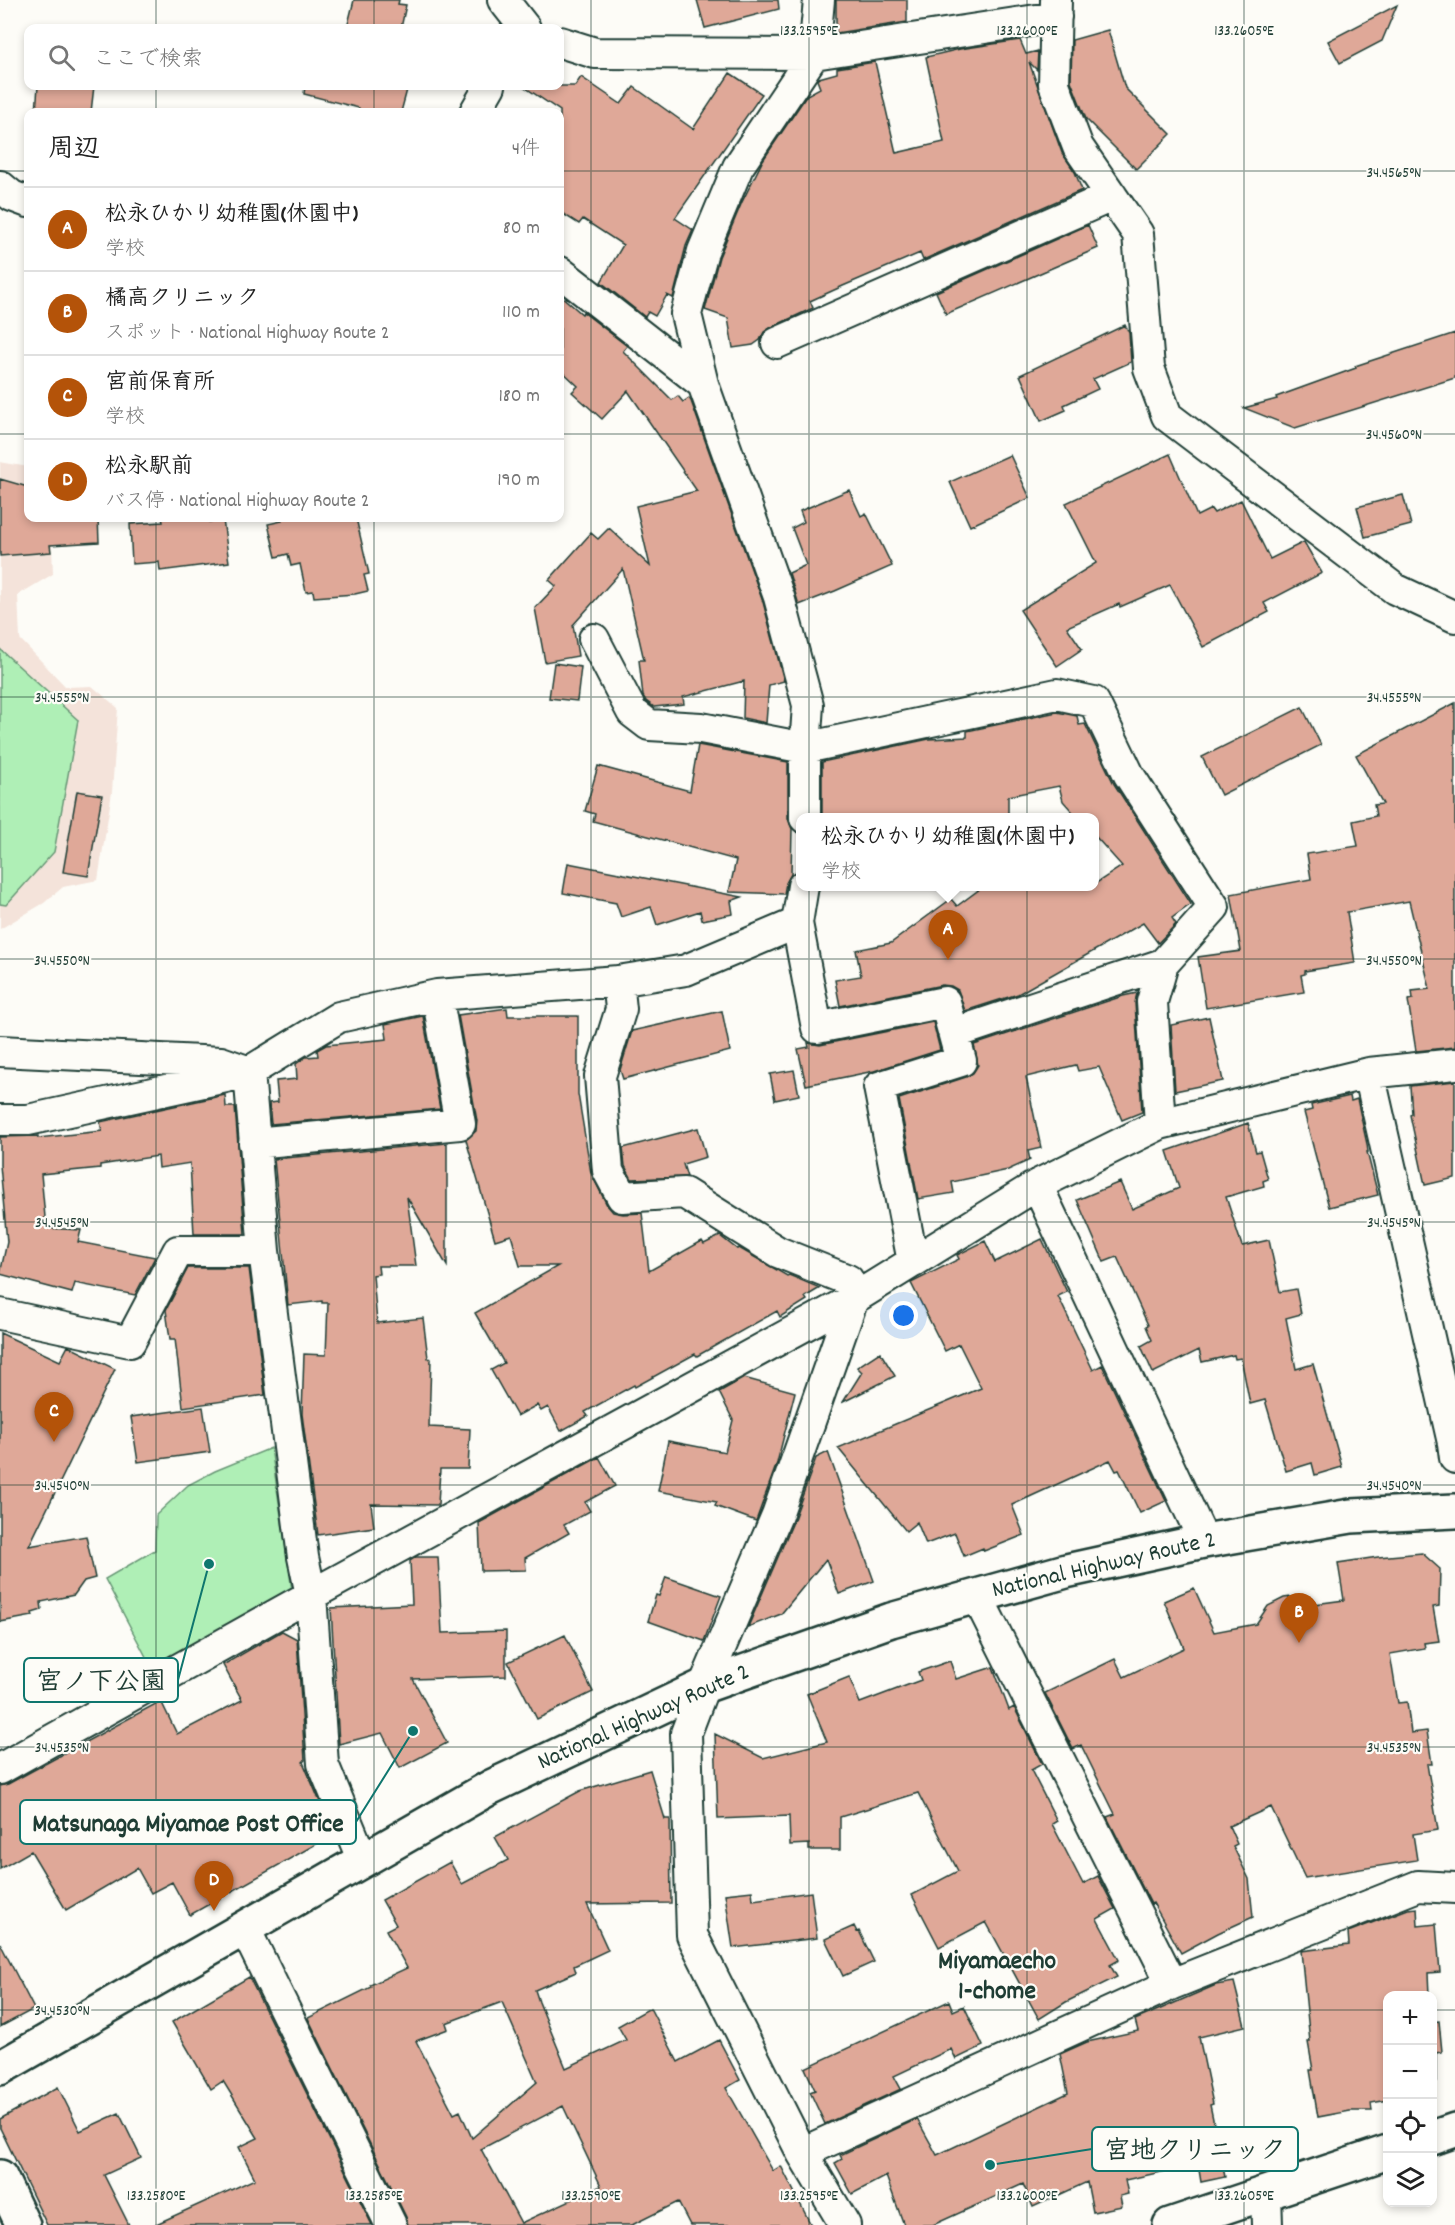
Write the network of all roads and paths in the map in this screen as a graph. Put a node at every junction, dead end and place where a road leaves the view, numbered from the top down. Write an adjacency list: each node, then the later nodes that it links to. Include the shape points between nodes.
1 (503, 0): 4 (street)
2 (819, 0): 6 (street)
3 (1056, 8): 6 (street); 10 (street, via 1054,84 1078,147)
4 (522, 24)
5 (564, 43): 6 (street, via 595,53)
6 (814, 54): 14 (street, via 738,167 703,251 686,314)
7 (488, 90): 8 (street)
8 (477, 108)
9 (0, 186): 11 (street)
10 (1112, 196): 13 (street); 15 (street, via 1138,234 1149,368 1167,416 1395,589)
11 (24, 200)
12 (564, 275): 14 (street)
13 (777, 343)
14 (703, 384): 17 (street, via 782,608 808,705)
15 (1455, 617)
16 (594, 639): 17 (street, via 632,712 649,725 701,728)
17 (805, 748): 18 (street); 21 (street, via 1057,694 1094,702 1129,775 1214,907)
18 (805, 813)
19 (802, 891): 20 (street)
20 (797, 923): 22 (street, via 686,970); 24 (street, via 817,1028 945,1002)
21 (1163, 964): 24 (street); 31 (street, via 1152,1002)
22 (618, 981): 23 (street); 36 (street, via 621,1009 600,1077 608,1170 622,1197 684,1192 778,1252 848,1280)
23 (437, 995): 27 (street, via 339,1017); 32 (street, via 460,1124)
24 (955, 1033): 35 (street, via 961,1061 879,1087)
25 (0, 1051): 28 (street)
26 (1455, 1064): 29 (street)
27 (249, 1072): 28 (street, via 221,1062); 32 (street)
28 (178, 1073): 30 (street, via 28,1120)
29 (1369, 1073): 31 (street); 38 (street)
30 (0, 1120)
31 (1160, 1124): 33 (street)
32 (254, 1143): 34 (street)
33 (1037, 1185): 35 (street); 40 (street)
34 (264, 1251): 37 (street, via 178,1251 130,1342); 41 (street)
35 (912, 1262): 36 (street)
36 (853, 1299): 41 (street); 43 (street, via 777,1515)
37 (0, 1314)
38 (1455, 1458)
39 (1455, 1511): 40 (main road, National Highway Route 2, via 1351,1516)
40 (1204, 1541): 42 (main road, National Highway Route 2, via 1066,1571)
41 (311, 1595): 44 (street); 45 (street, via 323,1764)
42 (977, 1596): 43 (main road, National Highway Route 2, via 891,1620); 48 (street)
43 (704, 1686): 45 (main road, National Highway Route 2, via 491,1787); 52 (street, via 686,1732 692,1935)
44 (0, 1769)
45 (363, 1861): 47 (main road, National Highway Route 2)
46 (1455, 1888): 48 (street, via 1418,1886)
47 (245, 1929): 49 (main road, National Highway Route 2); 57 (street)
48 (1172, 1984): 52 (street)
49 (0, 2068)
50 (1455, 2130): 51 (main road)
51 (1437, 2136)
52 (802, 2153): 58 (street)
53 (1385, 2153): 55 (main road)
54 (0, 2177): 56 (main road)
55 (1266, 2193): 59 (main road); 60 (street)
56 (23, 2225)
57 (391, 2225)
58 (845, 2225)
59 (1170, 2225)
60 (1267, 2225)

